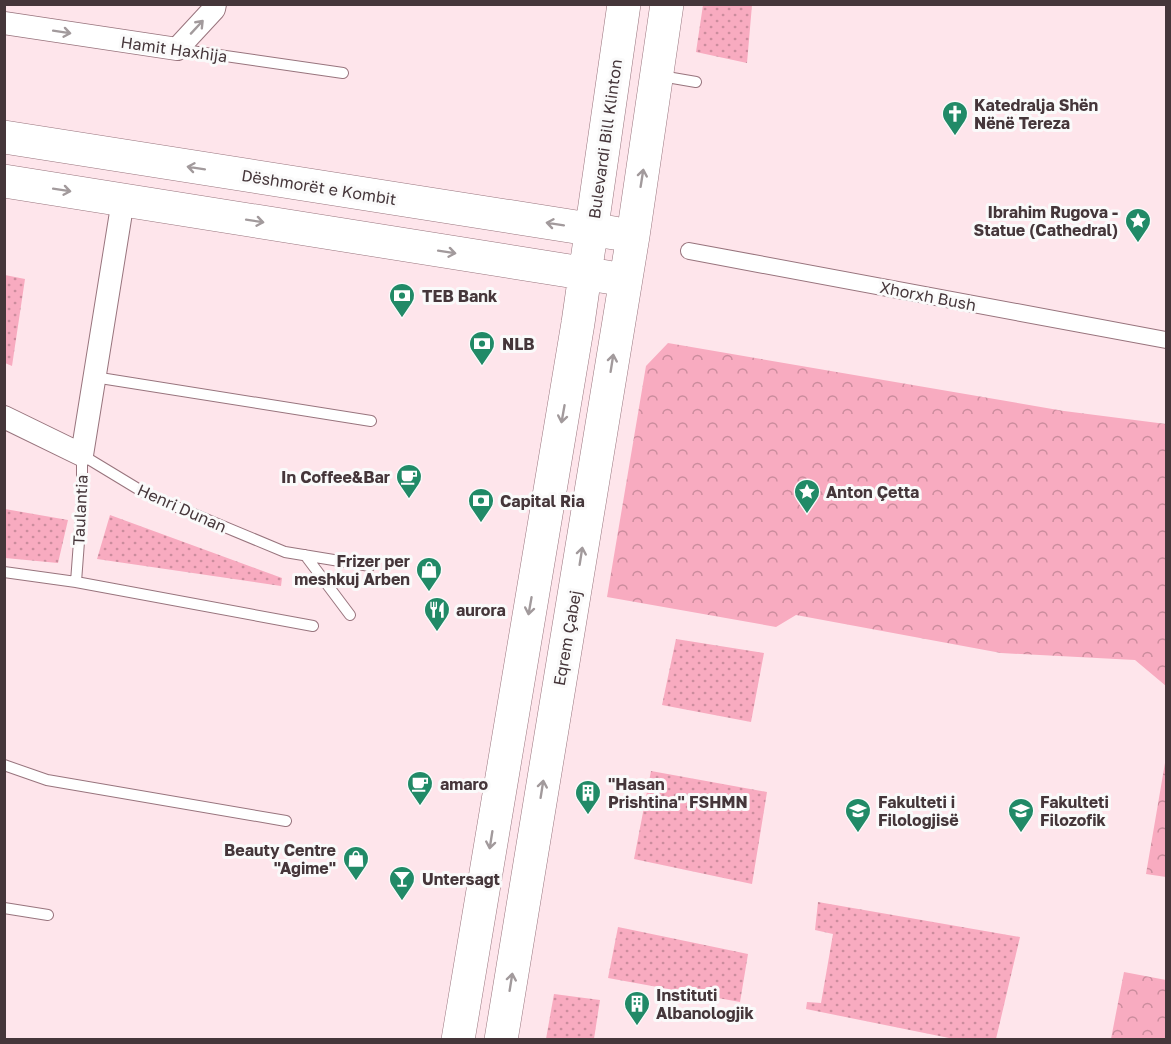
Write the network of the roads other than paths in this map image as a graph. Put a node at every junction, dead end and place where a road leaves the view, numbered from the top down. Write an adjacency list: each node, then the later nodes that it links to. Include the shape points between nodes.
1 (215, 4): 5 (street, one-way to 1)
2 (624, 4): 12 (main road, Bulevardi Bill Klinton)
3 (667, 4): 7 (main road)
4 (4, 23): 5 (street, Hamit Haxhija, one-way to 5)
5 (177, 49): 6 (lane, Hamit Haxhija)
6 (344, 73)
7 (658, 76): 8 (lane); 13 (main road, one-way to 7)
8 (696, 82)
9 (4, 137): 12 (main road, Dëshmorët e Kombit, one-way to 9)
10 (4, 181): 11 (main road, one-way to 11)
11 (123, 200): 15 (main road, one-way to 15); 18 (street, Taulantia)
12 (592, 229): 13 (main road, Dëshmorët e Kombit); 15 (main road, Bulevardi Bill Klinton)
13 (633, 236): 16 (main road, Eqrem Çabej)
14 (689, 251): 17 (street, Xhorxh Bush)
15 (585, 273): 16 (main road); 32 (main road, one-way to 32)
16 (626, 280): 33 (main road, Eqrem Çabej, one-way to 16)
17 (1167, 340)
18 (94, 377): 20 (lane); 21 (street, Taulantia)
19 (4, 417): 21 (street, Henri Dunan)
20 (371, 421)
21 (82, 455): 22 (lane, Henri Dunan, via 147,495 285,552); 25 (lane, Taulantia)
22 (305, 555): 23 (lane, Henri Dunan); 26 (lane)
23 (370, 566)
24 (4, 572): 25 (lane)
25 (75, 582): 27 (lane)
26 (350, 615)
27 (313, 626)
28 (4, 765): 29 (lane, via 47,780)
29 (286, 821)
30 (4, 908): 31 (lane)
31 (48, 915)
32 (459, 1040)
33 (501, 1040)

